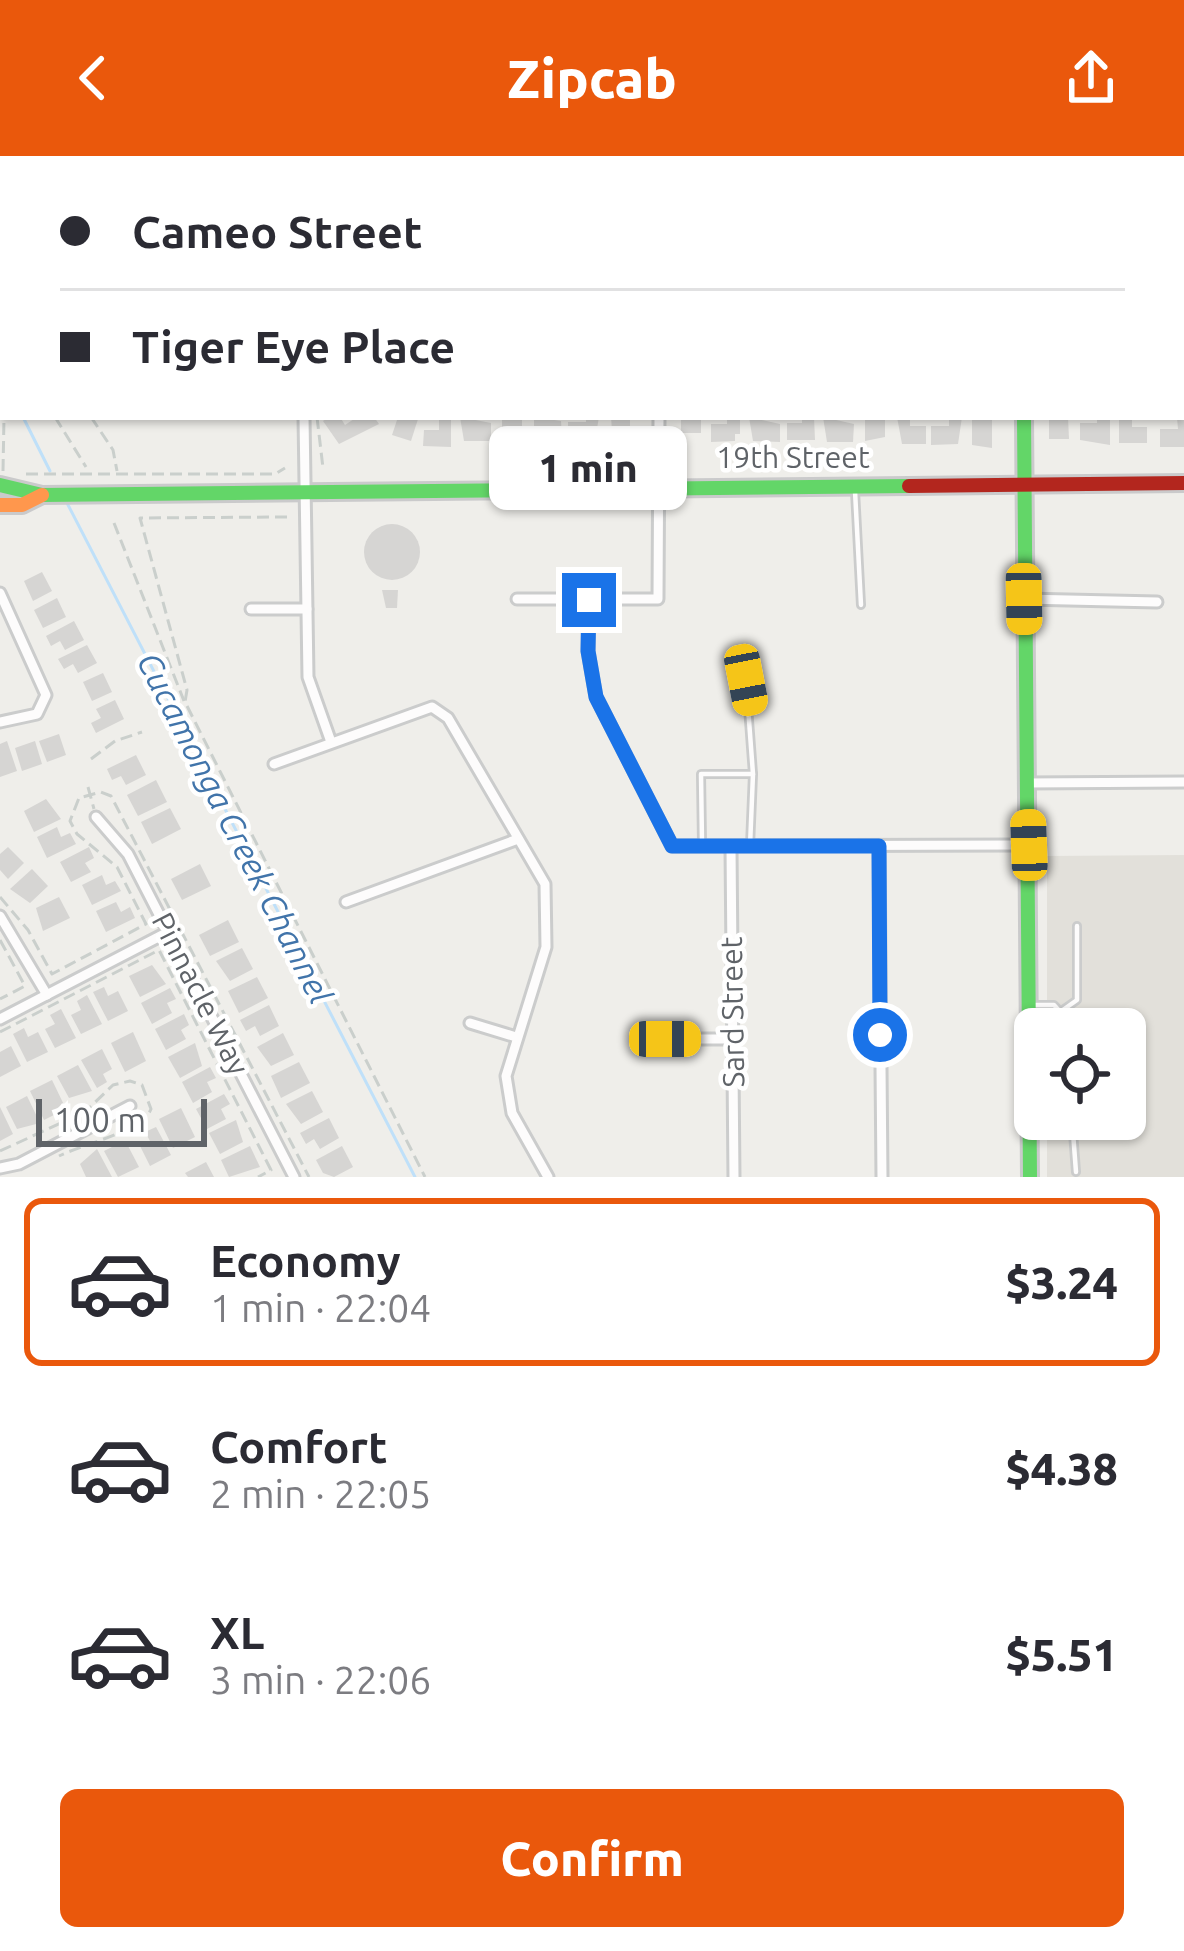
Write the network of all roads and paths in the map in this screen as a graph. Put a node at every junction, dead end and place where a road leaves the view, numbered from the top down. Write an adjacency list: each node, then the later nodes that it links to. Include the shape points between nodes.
1 (4, 420): 12 (path)
2 (58, 420): 8 (path)
3 (93, 420): 11 (path)
4 (304, 420): 17 (street)
5 (317, 420): 10 (path)
6 (659, 420): 15 (street)
7 (1024, 420): 14 (main road)
8 (86, 467)
9 (284, 468): 11 (path)
10 (322, 468)
11 (117, 473): 12 (path)
12 (1, 476): 18 (main road)
13 (1184, 482): 14 (main road, 19th Street)
14 (1023, 484): 16 (main road, 19th Street); 24 (main road)
15 (657, 485): 16 (main road, 19th Street); 17 (main road, 19th Street); 25 (street, via 658,599)
16 (855, 485): 27 (lane)
17 (304, 494): 18 (main road, 19th Street); 29 (street)
18 (42, 495): 19 (main road)
19 (0, 505)
20 (287, 517): 31 (path, via 140,518)
21 (114, 523): 31 (path)
22 (0, 593): 32 (street, via 43,682 37,714)
23 (517, 599): 25 (street)
24 (1024, 599): 26 (street); 39 (main road)
25 (589, 600): 47 (street, via 596,697 672,846)
26 (1157, 602)
27 (861, 604)
28 (251, 609): 29 (street)
29 (308, 609): 34 (street, via 308,677)
30 (746, 680): 37 (lane)
31 (185, 702): 74 (path)
32 (0, 722)
33 (142, 732): 35 (path)
34 (331, 742): 36 (street); 42 (street, via 432,707 448,718)
35 (92, 759)
36 (274, 764)
37 (753, 774): 46 (lane); 47 (lane, via 701,774)
38 (1184, 782): 39 (street)
39 (1027, 783): 43 (main road)
40 (88, 788): 41 (path)
41 (96, 817): 51 (street, Pinnacle Way, via 128,854)
42 (518, 839): 48 (street); 62 (street, via 545,884 549,914)
43 (1029, 845): 44 (street); 55 (main road)
44 (879, 846): 46 (street); 77 (street)
45 (731, 848): 46 (street); 47 (street); 64 (street, Sard Street)
46 (750, 848)
47 (702, 849)
48 (346, 902)
49 (0, 916): 53 (street)
50 (1077, 926): 58 (lane, via 1077,1000)
51 (168, 932): 53 (street); 73 (street, Pinnacle Way)
52 (0, 940): 54 (path, via 26,986)
53 (47, 995): 59 (street)
54 (0, 1000)
55 (1029, 1005): 56 (main road); 57 (lane)
56 (1029, 1008)
57 (1057, 1008)
58 (1066, 1008)
59 (0, 1019)
60 (470, 1023): 62 (street)
61 (0, 1032): 69 (path, via 159,950)
62 (516, 1037): 75 (street, via 506,1076 512,1113)
63 (665, 1039): 64 (street)
64 (734, 1040): 76 (street, Sard Street)
65 (130, 1106): 68 (street)
66 (1031, 1140): 78 (main road)
67 (1074, 1140): 70 (lane)
68 (0, 1168)
69 (271, 1170): 71 (path); 72 (path)
70 (1076, 1172)
71 (258, 1177)
72 (275, 1177)
73 (294, 1177)
74 (425, 1177)
75 (548, 1177)
76 (734, 1177)
77 (882, 1177)
78 (1030, 1177)

